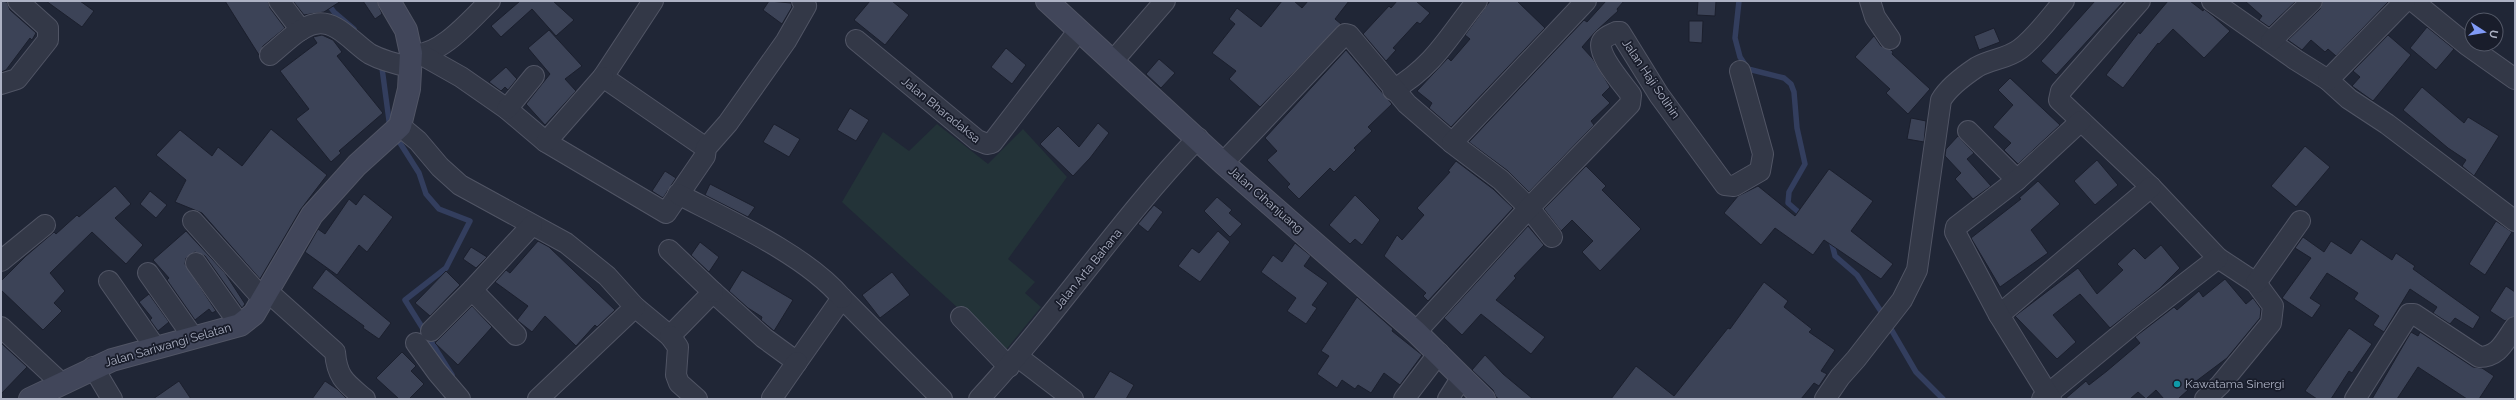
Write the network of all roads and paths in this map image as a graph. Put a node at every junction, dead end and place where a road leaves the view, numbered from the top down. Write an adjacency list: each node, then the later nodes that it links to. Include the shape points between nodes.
1 (18, 1): 31 (street, via 48,28 50,33 48,40 16,79)
2 (279, 1): 18 (street)
3 (389, 1): 24 (main road, via 406,30)
4 (490, 1): 24 (street, via 443,44)
5 (653, 1): 28 (street)
6 (802, 1): 40 (street, via 806,6 786,42 728,123)
7 (1047, 1): 19 (main road, Jalan Cihanjuang)
8 (1165, 1): 25 (street)
9 (1477, 1): 32 (street, via 1435,57 1415,77)
10 (1586, 1): 39 (street)
11 (1870, 1): 20 (street, via 1875,17)
12 (2064, 1): 94 (street, via 2020,49 1978,67 1945,93 1941,100 1917,270 1902,300)
13 (2140, 1): 34 (street, via 2061,91 2059,100)
14 (2312, 1): 22 (street)
15 (2405, 1): 30 (street)
16 (2413, 1): 29 (street, via 2467,45)
17 (2215, 2): 22 (street)
18 (301, 30): 23 (street); 24 (street, via 315,24 326,23 387,62)
19 (1079, 30): 21 (street, Jalan Bharadaksa, via 992,143 987,144 977,140); 25 (main road, Jalan Cihanjuang)
20 (1890, 39)
21 (856, 40)
22 (2271, 41): 30 (street)
23 (270, 55)
24 (414, 58): 33 (street, via 462,76); 35 (main road, via 409,89)
25 (1113, 61): 37 (main road, Jalan Cihanjuang)
26 (1740, 71): 45 (street, Jalan Haji Solihin, via 1764,154 1760,171 1734,186 1726,185 1659,95 1620,32 1603,39 1600,45 1604,58 1631,95 1630,104)
27 (534, 76): 33 (street)
28 (603, 77): 38 (street); 40 (street)
29 (2515, 79)
30 (2328, 80): 48 (street)
31 (1, 84)
32 (1393, 90): 39 (street); 41 (street, via 1350,35 1345,34)
33 (507, 109): 38 (street)
34 (2081, 121): 42 (street); 43 (street)
35 (396, 131): 50 (street, via 418,141 440,167 460,185); 61 (main road, Jalan Sariwangi Selatan, via 357,165 312,215)
36 (1968, 131): 42 (street)
37 (1198, 138): 41 (main road, Jalan Cihanjuang); 76 (street, Jalan Arta Bahana, via 1167,171)
38 (546, 142): 44 (street, via 666,213)
39 (1452, 142): 45 (street, via 1501,180)
40 (706, 148): 44 (street, via 705,156)
41 (1223, 163): 69 (main road, Jalan Cihanjuang)
42 (2017, 180): 64 (street, via 1956,227 1955,232)
43 (2151, 186): 53 (street); 64 (street)
44 (678, 194): 62 (street, via 752,233 802,264 821,277)
45 (1529, 208): 51 (street); 69 (street, Jalan Haji Solihin)
46 (193, 221): 61 (street)
47 (2300, 221): 58 (street)
48 (2515, 221)
49 (45, 225): 54 (street)
50 (532, 225): 59 (street); 63 (street, via 566,243 606,276)
51 (1552, 237)
52 (669, 250): 60 (street)
53 (2218, 258): 58 (street); 80 (street)
54 (1, 260)
55 (196, 263): 66 (street)
56 (148, 274): 72 (street)
57 (109, 281): 73 (street)
58 (2256, 284): 95 (street, via 2272,306 2271,323 2220,385)
59 (472, 290): 70 (street); 85 (street, via 423,337 437,372)
60 (713, 292): 71 (street); 75 (street, via 764,338)
61 (265, 295): 66 (main road, Jalan Sariwangi Selatan, via 254,314); 84 (street, via 328,344 335,352 336,369 342,379)
62 (842, 298): 75 (street); 88 (street)
63 (635, 307): 71 (street); 86 (street)
64 (1999, 315): 80 (street)
65 (961, 317): 76 (street)
66 (240, 325): 72 (main road, Jalan Sariwangi Selatan)
67 (1, 327): 79 (street)
68 (2515, 327): 96 (street, via 2495,354 2479,357 2414,314 2409,314)
69 (1416, 332): 74 (main road, Jalan Cihanjuang)
70 (516, 334)
71 (670, 336): 87 (street, via 678,347 676,375 680,383)
72 (193, 337): 73 (main road, Jalan Sariwangi Selatan)
73 (155, 347): 77 (main road, Jalan Sariwangi Selatan)
74 (1439, 353): 78 (main road, Jalan Cihanjuang); 91 (street)
75 (797, 362): 81 (street)
76 (1013, 362): 89 (street, Jalan Arta Bahana); 90 (street)
77 (93, 368): 79 (main road, Jalan Sariwangi Selatan); 83 (street)
78 (1462, 377): 92 (street); 93 (main road, Jalan Cihanjuang)
79 (61, 383): 82 (main road, Jalan Sariwangi Selatan)
80 (2047, 397)
81 (772, 398)
82 (30, 399)
83 (112, 399)
84 (365, 399)
85 (460, 399)
86 (538, 399)
87 (697, 399)
88 (942, 399)
89 (979, 399)
90 (1073, 399)
91 (1404, 399)
92 (1448, 399)
93 (1484, 399)
94 (1825, 399)
95 (2205, 399)
96 (2355, 399)

